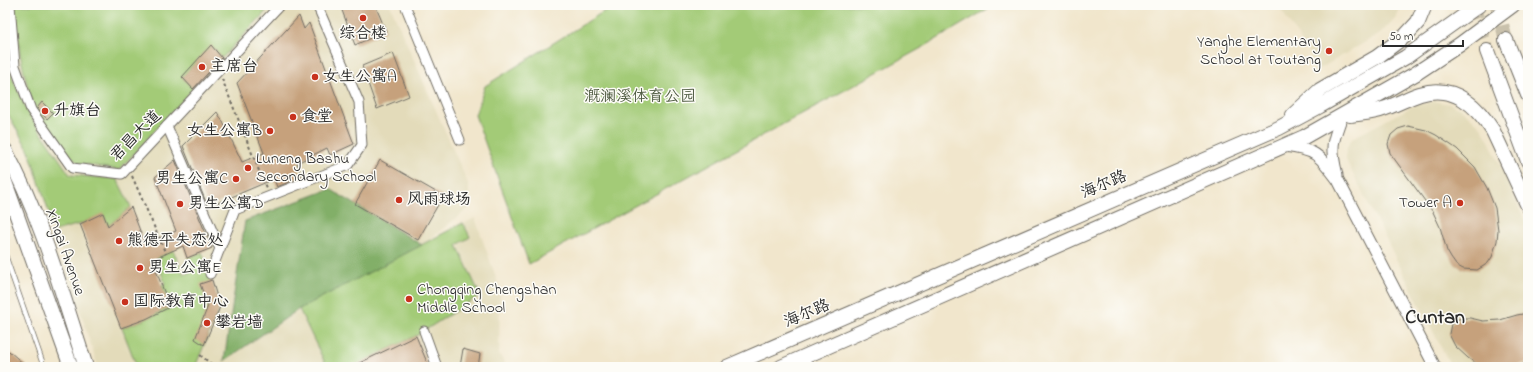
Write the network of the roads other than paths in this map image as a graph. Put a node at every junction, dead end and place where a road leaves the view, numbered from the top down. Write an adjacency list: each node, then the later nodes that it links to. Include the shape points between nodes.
1 (10, 5): 9 (street, 君昌大道)
2 (280, 5): 14 (street, 君昌大道)
3 (317, 5): 23 (street, via 359,102 362,145 348,165 235,210)
4 (406, 5): 16 (street)
5 (1426, 5): 15 (main road, via 1418,22 1405,36 1377,57 1320,90)
6 (1479, 5): 15 (main road, 海尔路, via 1406,57)
7 (1513, 5): 13 (main road, via 1415,74)
8 (5, 31): 9 (street)
9 (13, 39): 14 (street, 君昌大道, via 15,66 31,110 72,168 122,174)
10 (1506, 40): 12 (main road)
11 (1487, 51): 19 (main road)
12 (1528, 95)
13 (1342, 116): 17 (main road); 20 (street, via 1332,144); 22 (main road, via 1382,110 1433,91 1457,95 1478,110 1486,120)
14 (167, 126): 23 (street)
15 (1279, 128): 31 (main road, 海尔路)
16 (460, 140)
17 (1285, 146): 20 (street, via 1312,152); 32 (main road)
18 (5, 150): 29 (main road, Xingai Avenue, via 20,178 50,255)
19 (1528, 161)
20 (1338, 180): 33 (street)
21 (5, 184): 28 (main road, Xingai Avenue)
22 (1528, 206)
23 (220, 249): 25 (street)
24 (5, 255): 27 (lane)
25 (210, 274)
26 (424, 331): 30 (street)
27 (44, 367)
28 (71, 367)
29 (86, 367)
30 (437, 367)
31 (727, 367)
32 (781, 367)
33 (1435, 367)

